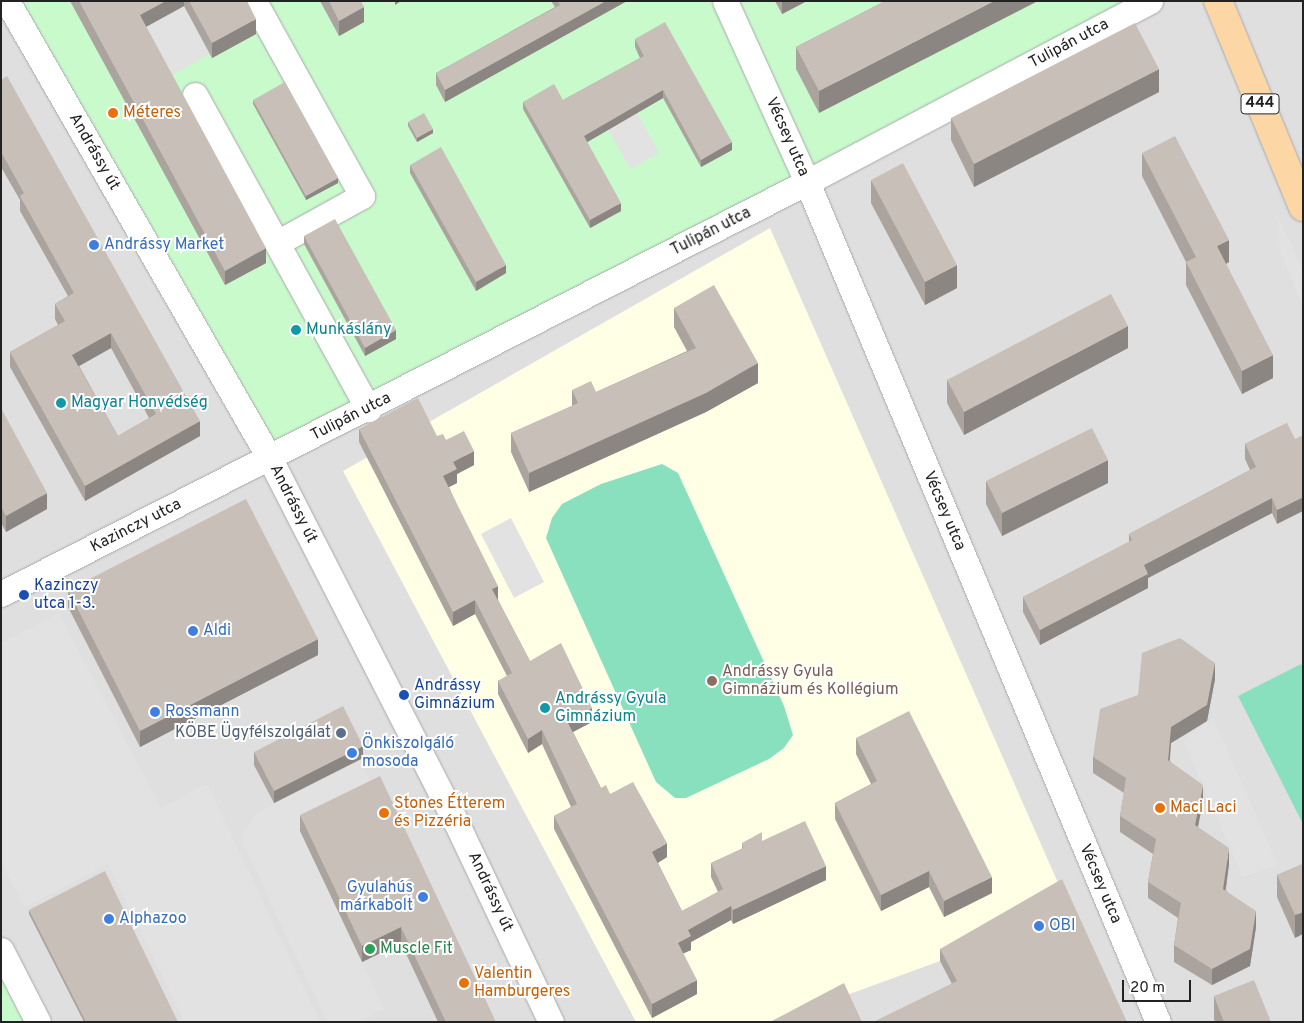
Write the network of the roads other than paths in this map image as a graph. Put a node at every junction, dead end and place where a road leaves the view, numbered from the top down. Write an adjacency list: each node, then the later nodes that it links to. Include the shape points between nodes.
1 (7, 1): 11 (street, Andrássy út)
2 (254, 1): 9 (street, via 362,196)
3 (725, 1): 7 (street, Vécsey utca)
4 (1150, 1): 7 (street, Tulipán utca)
5 (1218, 1): 8 (main road, 444)
6 (195, 95): 9 (street)
7 (807, 182): 10 (street, Tulipán utca); 16 (street, Vécsey utca)
8 (1303, 207)
9 (277, 243): 10 (street)
10 (368, 408): 11 (street, Tulipán utca)
11 (270, 459): 12 (street, Kazinczy utca); 15 (street, Andrássy út, via 454,818)
12 (1, 594)
13 (1, 950): 14 (street)
14 (38, 1022)
15 (551, 1022)
16 (1158, 1022)

